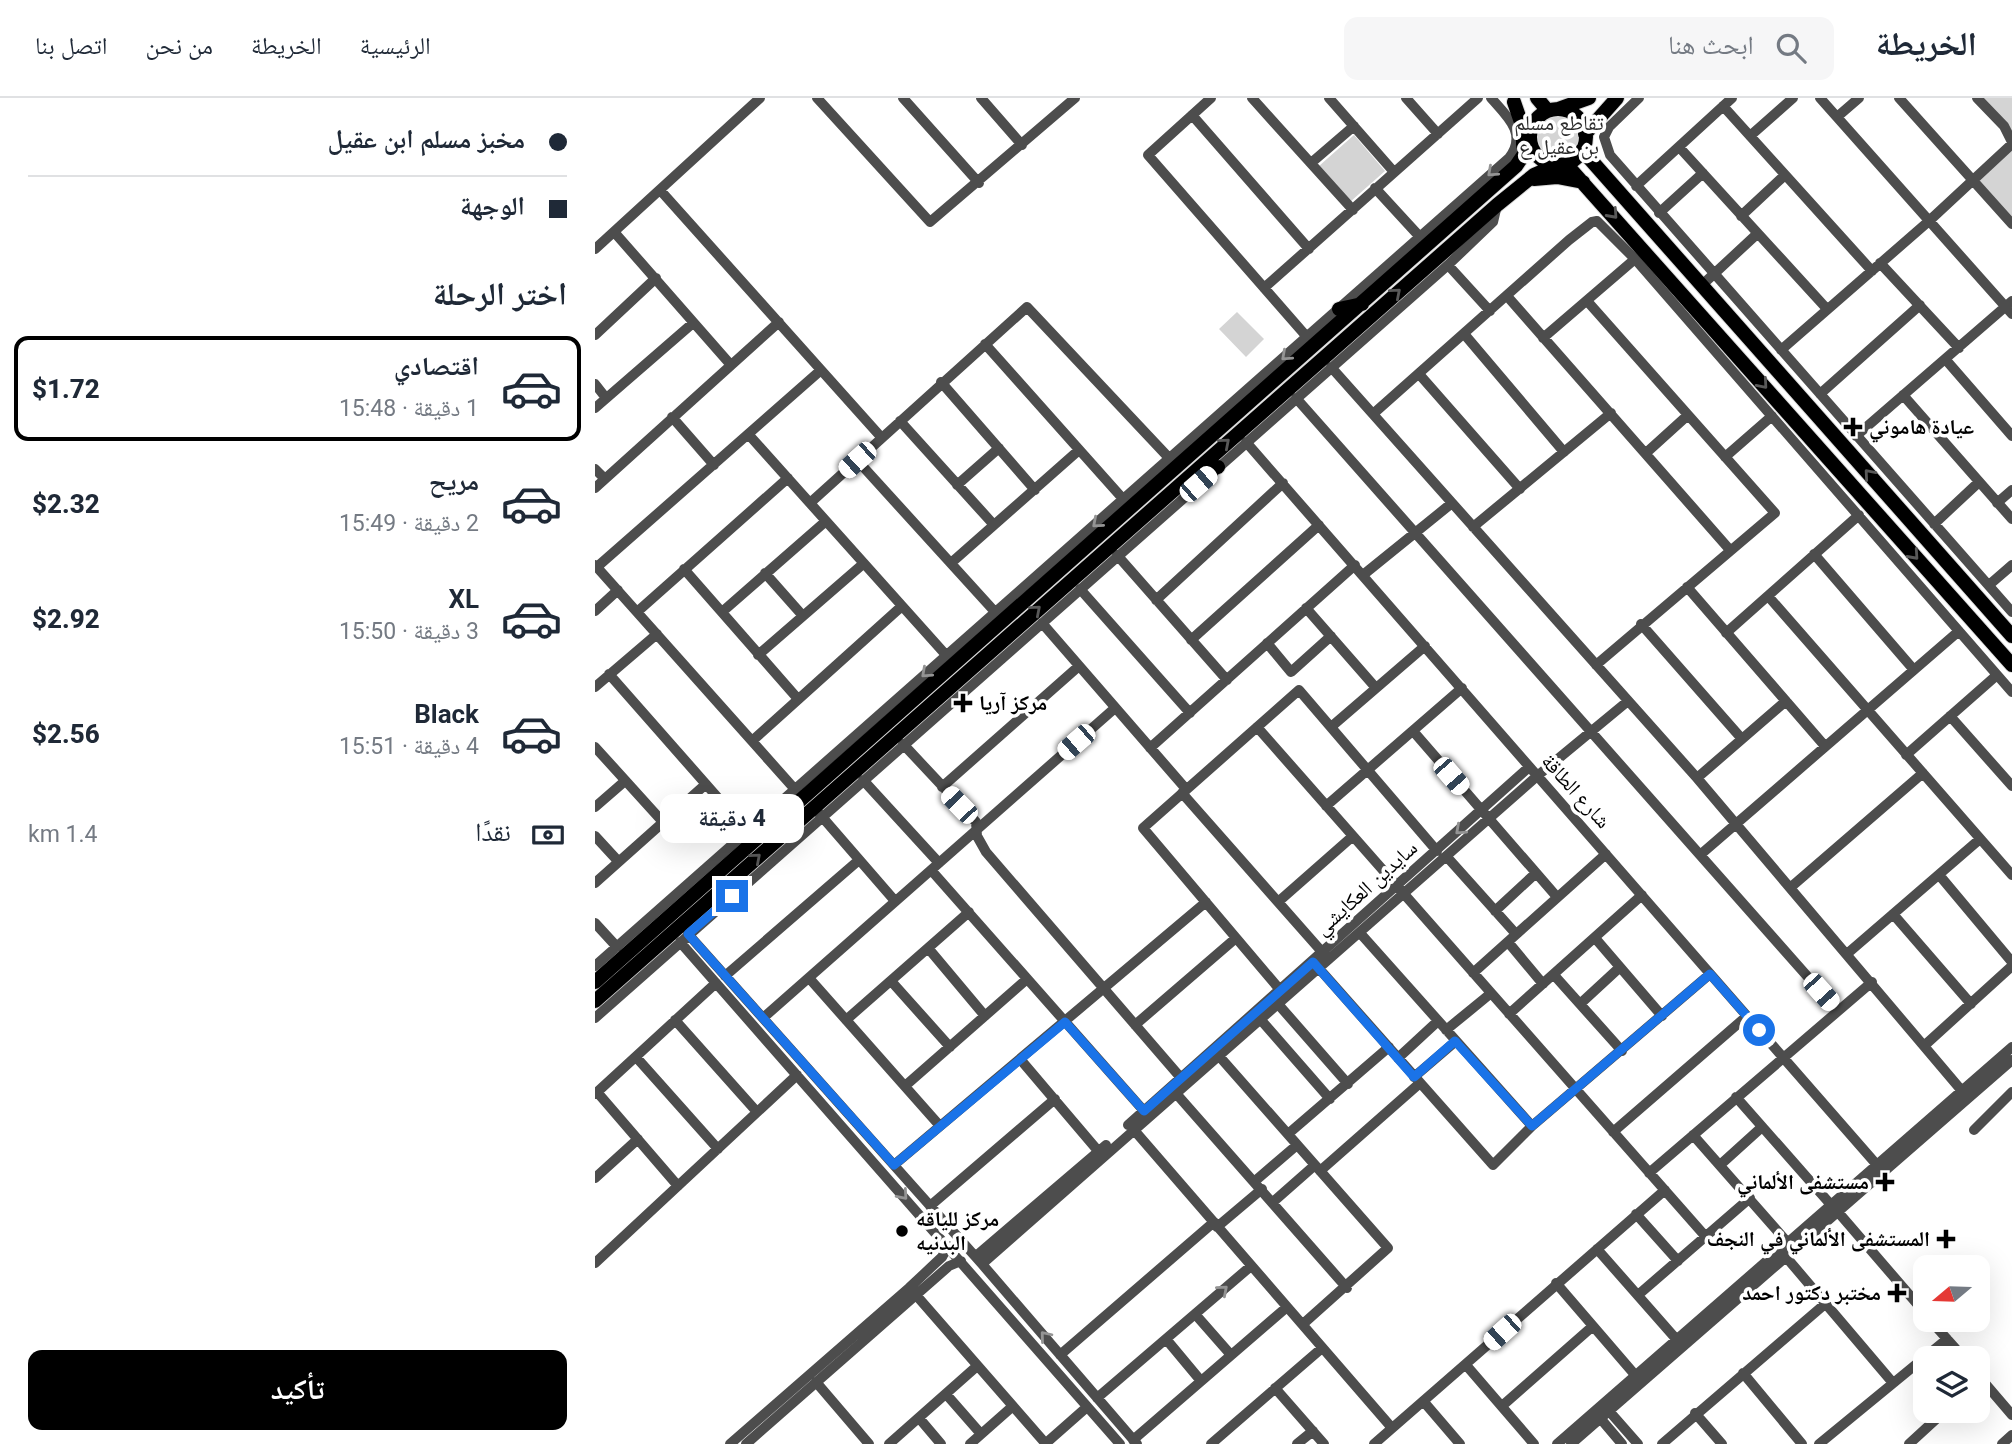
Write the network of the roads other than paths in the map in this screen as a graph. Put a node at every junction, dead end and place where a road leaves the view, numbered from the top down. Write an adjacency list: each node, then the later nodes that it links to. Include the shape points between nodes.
1 (761, 98): 50 (street)
2 (817, 98): 46 (street, via 930,222)
3 (903, 98): 46 (street)
4 (981, 98): 35 (street)
5 (1075, 98): 23 (street)
6 (1211, 98): 26 (street)
7 (1252, 98): 38 (street)
8 (1329, 98): 29 (street)
9 (1406, 98): 30 (street)
10 (1478, 98): 30 (street)
11 (1491, 98): 59 (street, one-way to 59, via 1516,129 1513,153)
12 (1537, 98): 25 (main road)
13 (1589, 98): 25 (main road)
14 (1617, 98): 31 (main road)
15 (1639, 98): 48 (street, via 1604,137 1610,155)
16 (1732, 98): 24 (street)
17 (1793, 98): 32 (street)
18 (1820, 98): 27 (street)
19 (1859, 98): 27 (street)
20 (1977, 98): 33 (street, via 2004,127)
21 (1902, 99): 44 (street)
22 (1513, 100): 28 (main road); 40 (main road, via 1524,137)
23 (1061, 102): 35 (street)
24 (1723, 106): 32 (street); 36 (street)
25 (1552, 110): 28 (main road); 31 (main road, via 1572,114)
26 (1192, 115): 60 (street); 69 (street, via 1147,155)
27 (1837, 117): 55 (street)
28 (1533, 125): 34 (main road)
29 (1354, 126): 38 (street); 41 (street)
30 (1437, 134): 41 (street)
31 (1585, 134): 37 (main road)
32 (1750, 136): 43 (street)
33 (2012, 143): 44 (street)
34 (1531, 144): 39 (main road, via 1540,159); 40 (main road)
35 (1022, 145): 46 (street)
36 (1679, 146): 42 (street); 48 (street)
37 (1582, 150): 39 (main road); 68 (main road)
38 (1311, 163): 52 (street)
39 (1561, 165): 45 (main road); 47 (main road)
40 (1511, 171): 77 (main road)
41 (1394, 172): 49 (street)
42 (1703, 173): 53 (street); 54 (street)
43 (1785, 175): 54 (street); 64 (street)
44 (1973, 181): 55 (street); 56 (street)
45 (1584, 182): 47 (main road, via 1545,177); 62 (main road, one-way to 62)
46 (979, 183)
47 (1520, 185): 51 (main road)
48 (1636, 186): 53 (street)
49 (1375, 188): 52 (street); 59 (street)
50 (660, 190): 57 (street); 79 (street)
51 (1497, 205): 63 (street, via 1493,222); 77 (main road, one-way to 51)
52 (1353, 210): 60 (street)
53 (1659, 213): 65 (street)
54 (1741, 216): 58 (street)
55 (1929, 222): 64 (street); 74 (street)
56 (2012, 224)
57 (615, 233): 61 (street); 66 (street)
58 (1757, 234): 65 (street); 76 (street)
59 (1420, 237): 75 (street)
60 (1309, 248): 69 (street)
61 (595, 249)
62 (1640, 254): 67 (main road); 70 (street, via 1606,226 1591,222); 72 (street); 104 (street)
63 (1448, 265): 78 (street); 85 (street)
64 (1876, 267): 73 (street); 76 (street)
65 (1714, 274): 68 (street); 88 (street)
66 (656, 278): 80 (street); 81 (street)
67 (1673, 282): 71 (main road, via 1673,270 1683,269); 112 (main road, one-way to 112)
68 (1702, 285): 71 (main road)
69 (1264, 288): 83 (street)
70 (1507, 296): 78 (street); 84 (street)
71 (1713, 297): 177 (main road, one-way to 71)
72 (1588, 302): 84 (street); 103 (street)
73 (1920, 305): 87 (street); 96 (street)
74 (2010, 307): 87 (street)
75 (1339, 309): 77 (main road); 83 (street)
76 (1827, 309): 88 (street)
77 (1366, 310): 85 (main road); 124 (main road, one-way to 77); 134 (main road)
78 (1490, 311): 82 (street)
79 (779, 322): 90 (street); 92 (street)
80 (693, 323): 90 (street); 98 (street)
81 (595, 335)
82 (1465, 335): 93 (street); 115 (street)
83 (1307, 337): 119 (street, one-way to 119)
84 (1543, 338): 101 (street)
85 (1362, 340): 91 (street)
86 (985, 344): 94 (street); 114 (street); 119 (street, via 1027,307)
87 (1959, 348): 89 (street)
88 (1781, 350): 96 (street)
89 (1946, 360): 97 (street); 109 (street)
90 (730, 364): 105 (street)
91 (1331, 367): 99 (street); 102 (street)
92 (821, 370): 107 (street); 110 (street)
93 (1419, 373): 102 (street); 131 (street)
94 (941, 382): 106 (street); 113 (street)
95 (595, 384): 98 (street)
96 (1820, 394): 108 (street)
97 (1903, 395): 108 (street); 127 (street)
98 (606, 398): 100 (street)
99 (1296, 398): 111 (street); 146 (street)
100 (595, 408)
101 (1611, 413): 115 (street); 116 (street)
102 (1373, 414): 137 (street)
103 (1688, 415): 116 (street); 117 (street)
104 (1772, 416): 112 (street); 117 (street)
105 (672, 417): 120 (street); 126 (street)
106 (900, 421): 110 (street); 129 (street)
107 (749, 435): 120 (street); 125 (street)
108 (1857, 436): 142 (street)
109 (2012, 436)
110 (881, 437): 118 (street)
111 (1246, 442): 121 (street); 128 (street, شارع الطاقة)
112 (1807, 446): 139 (street); 185 (main road, one-way to 185)
113 (999, 448): 129 (street); 132 (street)
114 (1079, 450): 132 (street); 135 (street)
115 (1565, 452): 131 (street)
116 (1646, 453): 147 (street)
117 (1725, 457): 147 (street, via 1775,513)
118 (857, 460): 136 (street); 150 (street)
119 (1170, 460): 123 (street)
120 (714, 465): 154 (street)
121 (1218, 467): 124 (main road); 149 (street)
122 (595, 469): 126 (street)
123 (1151, 475): 134 (main road); 135 (street)
124 (1190, 475): 171 (main road, one-way to 124)
125 (788, 478): 136 (street); 155 (street)
126 (605, 480): 130 (street)
127 (1979, 482): 138 (street); 142 (street)
128 (1283, 483): 144 (street, شارع الطاقة); 163 (street)
129 (957, 485): 143 (street)
130 (595, 488)
131 (1520, 489): 145 (street)
132 (1035, 490): 143 (street)
133 (2012, 490): 138 (street)
134 (1147, 493): 171 (main road)
135 (1123, 500): 171 (street, one-way to 171)
136 (810, 503): 141 (street)
137 (1452, 503): 145 (street); 146 (street)
138 (1997, 503): 140 (street)
139 (1859, 515): 148 (street); 174 (street)
140 (2012, 519)
141 (826, 521): 151 (street); 156 (street)
142 (1934, 524): 158 (street)
143 (994, 525): 150 (street)
144 (1319, 525): 152 (street, شارع الطاقة); 179 (street)
145 (1473, 527): 184 (street)
146 (1416, 534): 157 (street); 205 (street)
147 (1730, 550): 159 (street)
148 (1814, 554): 162 (street); 187 (street)
149 (1117, 555): 160 (street); 163 (street)
150 (951, 563): 171 (street)
151 (863, 564): 164 (street); 170 (street)
152 (1355, 565): 157 (street, شارع الطاقة); 165 (street)
153 (2012, 565): 158 (street)
154 (596, 566): 161 (street)
155 (684, 569): 167 (street); 168 (street)
156 (765, 573): 167 (street); 170 (street)
157 (1363, 575): 181 (street, شارع الطاقة)
158 (1989, 585): 169 (street)
159 (1687, 587): 173 (street); 175 (street)
160 (1080, 589): 172 (street); 200 (street)
161 (618, 590): 166 (street); 168 (street)
162 (1768, 596): 175 (street); 199 (street)
163 (1156, 600): 179 (street)
164 (902, 606): 183 (street); 195 (street)
165 (1306, 608): 178 (street); 180 (street)
166 (595, 611)
167 (722, 611): 182 (street)
168 (637, 612): 176 (street)
169 (2012, 612)
170 (803, 616): 182 (street)
171 (1006, 619): 183 (street); 213 (main road, via 995,638)
172 (1042, 623): 186 (street); 208 (street)
173 (1641, 624): 184 (street); 206 (street)
174 (1959, 631): 187 (street); 189 (street)
175 (1727, 633): 197 (street)
176 (657, 634): 188 (street); 207 (street)
177 (2012, 635)
178 (1331, 636): 180 (street, via 1291,672); 192 (street)
179 (1191, 640): 190 (street)
180 (1267, 643): 190 (street)
181 (1425, 646): 192 (street); 193 (street, شارع الطاقة)
182 (758, 655): 195 (street)
183 (946, 655): 212 (street, one-way to 212)
184 (1595, 664): 196 (street)
185 (2012, 665)
186 (1079, 666): 198 (street); 223 (street)
187 (1914, 670): 199 (street)
188 (609, 674): 191 (street); 221 (street)
189 (1997, 675): 194 (street); 201 (street)
190 (1227, 680): 200 (street)
191 (595, 687)
192 (1376, 688): 203 (street)
193 (1462, 688): 204 (street); 216 (street, شارع الطاقة)
194 (2012, 692)
195 (798, 699): 207 (street)
196 (1628, 701): 205 (street, سايدين العكايشي); 218 (street)
197 (1786, 701): 206 (street); 209 (street)
198 (1115, 708): 211 (street); 232 (street)
199 (1867, 709): 209 (street); 214 (street)
200 (1190, 713): 211 (street)
201 (1950, 716): 214 (street); 222 (street)
202 (1257, 726): 203 (street, via 1299,690); 224 (street); 226 (street)
203 (1331, 727): 215 (street)
204 (1413, 731): 215 (street); 229 (street)
205 (1591, 732): 216 (street, سايدين العكايشي); 241 (street)
206 (1742, 739): 218 (street)
207 (752, 741): 225 (street)
208 (903, 744): 213 (street); 223 (street)
209 (1824, 745): 231 (street)
210 (595, 747): 220 (street)
211 (1150, 748): 224 (street)
212 (841, 750): 213 (main road); 225 (street)
213 (874, 753): 219 (street); 225 (main road)
214 (1906, 755): 217 (street)
215 (1368, 770): 226 (street); 239 (street)
216 (1532, 772): 229 (street, سايدين العكايشي); 240 (street, شارع الطاقة)
217 (1923, 774): 238 (street); 250 (street)
218 (1697, 778): 231 (street)
219 (863, 780): 225 (street); 245 (street)
220 (625, 781): 227 (street); 230 (street)
221 (706, 784): 230 (street); 233 (street)
222 (2012, 786)
223 (942, 787): 232 (street)
224 (1184, 791): 256 (street, via 1143,828); 257 (street)
225 (809, 803): 228 (street); 234 (main road); 235 (main road); 243 (street)
226 (1326, 806): 237 (street)
227 (595, 807)
228 (771, 812): 233 (street); 234 (main road)
229 (1485, 815): 239 (street, سايدين العكايشي, one-way to 239); 242 (street, سايدين العكايشي); 246 (street)
230 (662, 821): 244 (street)
231 (1736, 823): 241 (street); 250 (street)
232 (977, 828): 245 (street); 290 (street, via 986,852)
233 (748, 832): 263 (street)
234 (765, 832): 262 (main road)
235 (791, 835): 252 (main road, one-way to 235); 260 (street)
236 (595, 836): 244 (street)
237 (1353, 836): 251 (street); 257 (street)
238 (1980, 839): 247 (street); 248 (street)
239 (1437, 851): 251 (street, سايدين العكايشي)
240 (1606, 854): 253 (street, شارع الطاقة); 254 (street)
241 (1700, 855): 297 (street)
242 (1447, 857): 251 (street, سايدين العكايشي); 258 (street)
243 (859, 860): 255 (street); 284 (street)
244 (618, 861): 249 (street)
245 (935, 866): 255 (street); 259 (street)
246 (1536, 873): 254 (street); 258 (street)
247 (2012, 875)
248 (1940, 876): 261 (street); 275 (street)
249 (595, 883)
250 (1791, 887): 273 (street)
251 (1400, 891): 265 (street, سايدين العكايشي); 272 (street, سايدين العكايشي); 280 (street)
252 (715, 894): 260 (main road); 276 (main road)
253 (1642, 895): 269 (street); 281 (street, شارع الطاقة)
254 (1557, 897): 268 (street)
255 (895, 901): 283 (street)
256 (1206, 902): 267 (street); 290 (street)
257 (1278, 902): 272 (street)
258 (1495, 911): 268 (street)
259 (969, 912): 271 (street); 285 (street)
260 (711, 915): 266 (street)
261 (1893, 915): 273 (street); 296 (street)
262 (669, 918): 263 (main road); 287 (main road)
263 (647, 921): 270 (street)
264 (595, 923): 270 (street)
265 (1360, 933): 277 (street, سايدين العكايشي); 309 (street)
266 (684, 938): 274 (street); 284 (street)
267 (1236, 938): 291 (street); 308 (street)
268 (1512, 938): 280 (street); 289 (street)
269 (1595, 938): 279 (street); 282 (street)
270 (617, 947): 278 (street)
271 (928, 948): 286 (street); 299 (street)
272 (1323, 953): 277 (street, سايدين العكايشي)
273 (1848, 953): 288 (street)
274 (661, 958): 276 (main road); 302 (street)
275 (2012, 964): 296 (street)
276 (636, 965): 293 (main road)
277 (1316, 965): 291 (street, سايدين العكايشي); 294 (street, سايدين العكايشي); 314 (street)
278 (595, 966)
279 (1619, 968): 295 (street); 300 (street)
280 (1473, 973): 292 (street)
281 (1710, 974): 300 (street); 301 (street, شارع الطاقة)
282 (1554, 975): 289 (street); 295 (street)
283 (809, 978): 303 (street); 306 (street)
284 (720, 979): 303 (street); 305 (street); 323 (street)
285 (1027, 979): 299 (street); 307 (street)
286 (891, 981): 306 (street); 313 (street)
287 (595, 982)
288 (1872, 982): 297 (street); 312 (street)
289 (1543, 984): 298 (street)
290 (1104, 989): 307 (street); 308 (street)
291 (1281, 991): 311 (street, سايدين العكايشي)
292 (1490, 994): 298 (street); 309 (street)
293 (595, 1001)
294 (1278, 1004): 304 (street, سايدين العكايشي); 326 (street)
295 (1580, 1004): 316 (street)
296 (1971, 1004): 312 (street)
297 (1838, 1011): 321 (street)
298 (1509, 1014): 329 (street)
299 (985, 1016): 313 (street)
300 (1662, 1016): 316 (street)
301 (1747, 1016): 321 (street, شارع الطاقة); 343 (street)
302 (595, 1018)
303 (763, 1018): 346 (street)
304 (1260, 1019): 311 (street, سايدين العكايشي); 335 (street)
305 (675, 1020): 318 (street); 337 (street)
306 (846, 1020): 327 (street)
307 (1065, 1022): 320 (street); 336 (street)
308 (1135, 1025): 324 (street)
309 (1442, 1026): 310 (street); 319 (street)
310 (1455, 1041): 325 (street); 339 (street)
311 (1228, 1042): 317 (street, سايدين العكايشي); 324 (street, سايدين العكايشي)
312 (1925, 1045): 330 (street)
313 (950, 1047): 327 (street)
314 (1389, 1047): 319 (street); 326 (street)
315 (2012, 1047): 330 (street)
316 (1622, 1051): 329 (street)
317 (1219, 1056): 328 (street, سايدين العكايشي); 344 (street)
318 (636, 1057): 332 (street); 350 (street)
319 (1398, 1058): 325 (street)
320 (1020, 1059): 334 (street); 338 (street)
321 (1784, 1059): 333 (street); 354 (street, شارع الطاقة)
322 (2012, 1060): 365 (street)
323 (797, 1075): 337 (street); 349 (street)
324 (1181, 1078): 328 (street, سايدين العكايشي)
325 (1417, 1080): 339 (street, via 1493,1165); 356 (street)
326 (1348, 1084): 335 (street)
327 (905, 1086): 338 (street)
328 (1174, 1090): 336 (street, سايدين العكايشي); 341 (street, سايدين العكايشي); 359 (street)
329 (1576, 1091): 339 (street); 343 (street)
330 (1962, 1091): 354 (street)
331 (2012, 1092): 342 (street)
332 (596, 1093): 347 (street)
333 (1736, 1097): 340 (street); 345 (street)
334 (1055, 1099): 351 (street); 364 (street)
335 (1330, 1099): 344 (street)
336 (1144, 1111): 351 (street, سايدين العكايشي)
337 (757, 1112): 350 (street)
338 (940, 1126): 352 (street)
339 (1532, 1126)
340 (1762, 1127): 353 (street); 365 (street)
341 (1133, 1130): 367 (street); 373 (street, سايدين العكايشي)
342 (1974, 1130)
343 (1613, 1132): 357 (street)
344 (1288, 1134): 348 (street)
345 (1693, 1135): 353 (street); 357 (street)
346 (869, 1137): 349 (street); 352 (street)
347 (638, 1139): 358 (street); 360 (street)
348 (1297, 1145): 356 (street); 359 (street)
349 (860, 1147): 355 (street)
350 (718, 1149): 360 (street)
351 (1100, 1152): 373 (street, سايدين العكايشي)
352 (890, 1161): 355 (street, via 880,1159); 364 (street)
353 (1720, 1165): 362 (street)
354 (1877, 1165): 365 (street)
355 (878, 1167): 370 (street, one-way to 370)
356 (1317, 1168): 363 (street); 380 (street, via 1388,1248)
357 (1649, 1173): 361 (street)
358 (595, 1178)
359 (1258, 1185): 363 (street); 367 (street)
360 (678, 1186): 377 (street)
361 (1665, 1190): 366 (street); 368 (street)
362 (1750, 1198): 368 (street); 369 (street)
363 (1273, 1202): 380 (street)
364 (930, 1206): 373 (street)
365 (1835, 1209): 369 (street); 372 (street); 383 (street)
366 (1636, 1214): 371 (street); 376 (street)
367 (1215, 1224): 378 (street); 397 (street)
368 (1706, 1237): 376 (street)
369 (1788, 1243): 387 (street)
370 (948, 1245): 374 (street); 375 (street)
371 (1597, 1249): 379 (street); 382 (street)
372 (1786, 1257): 384 (street); 387 (street)
373 (979, 1260): 397 (street, one-way to 373)
374 (946, 1261): 375 (street); 381 (street); 428 (street)
375 (961, 1261): 407 (street)
376 (1678, 1261): 382 (street)
377 (595, 1263)
378 (1251, 1266): 385 (street); 386 (street, one-way to 378)
379 (1556, 1283): 389 (street); 399 (street)
380 (1347, 1288): 388 (street)
381 (916, 1295): 400 (street); 405 (street)
382 (1638, 1295): 394 (street)
383 (1913, 1299)
384 (1825, 1304): 402 (street); 406 (street)
385 (1287, 1307): 388 (street); 398 (street)
386 (1195, 1314): 392 (street); 398 (street)
387 (1708, 1319): 390 (street)
388 (1303, 1324): 396 (street)
389 (1593, 1326): 403 (street); 417 (street)
390 (1698, 1327): 394 (street); 419 (street)
391 (1941, 1332): 393 (street)
392 (1166, 1339): 404 (street); 413 (street)
393 (1947, 1339): 395 (street); 406 (street)
394 (1677, 1340): 403 (street)
395 (1953, 1346)
396 (1322, 1348): 409 (street); 423 (street)
397 (1060, 1354): 401 (street)
398 (1231, 1355): 404 (street)
399 (1466, 1365): 414 (street); 417 (street)
400 (976, 1367): 411 (street); 415 (street)
401 (1076, 1373): 407 (street); 408 (street)
402 (1742, 1373): 418 (street); 448 (street)
403 (1636, 1376): 442 (street)
404 (1201, 1381): 427 (street)
405 (815, 1382): 429 (street); 430 (street)
406 (1893, 1383): 449 (street)
407 (1068, 1384): 412 (street)
408 (1089, 1388): 412 (street); 413 (street)
409 (1276, 1388): 424 (street); 436 (street)
410 (1990, 1391): 420 (street)
411 (946, 1394): 421 (street); 425 (street)
412 (1079, 1396): 416 (street)
413 (1097, 1398): 427 (street)
414 (1424, 1402): 423 (street); 440 (street)
415 (1013, 1406): 425 (street); 434 (street)
416 (1087, 1406): 434 (street); 435 (street)
417 (1501, 1406): 441 (street)
418 (1695, 1413): 446 (street); 447 (street)
419 (1605, 1415): 443 (street); 444 (street); 445 (street)
420 (2012, 1415)
421 (919, 1418): 431 (street); 432 (street)
422 (1932, 1423): 450 (street)
423 (1392, 1428): 439 (street)
424 (1313, 1431): 437 (street); 438 (street)
425 (981, 1434): 433 (street)
426 (2012, 1435): 451 (street)
427 (1135, 1442)
428 (730, 1444)
429 (746, 1444)
430 (869, 1444)
431 (889, 1444)
432 (941, 1444)
433 (969, 1444)
434 (1046, 1444)
435 (1120, 1444)
436 (1213, 1444)
437 (1297, 1444)
438 (1324, 1444)
439 (1374, 1444)
440 (1461, 1444)
441 (1534, 1444)
442 (1557, 1444)
443 (1571, 1444)
444 (1622, 1444)
445 (1638, 1444)
446 (1662, 1444)
447 (1722, 1444)
448 (1802, 1444)
449 (1819, 1444)
450 (1909, 1444)
451 (2002, 1444)

